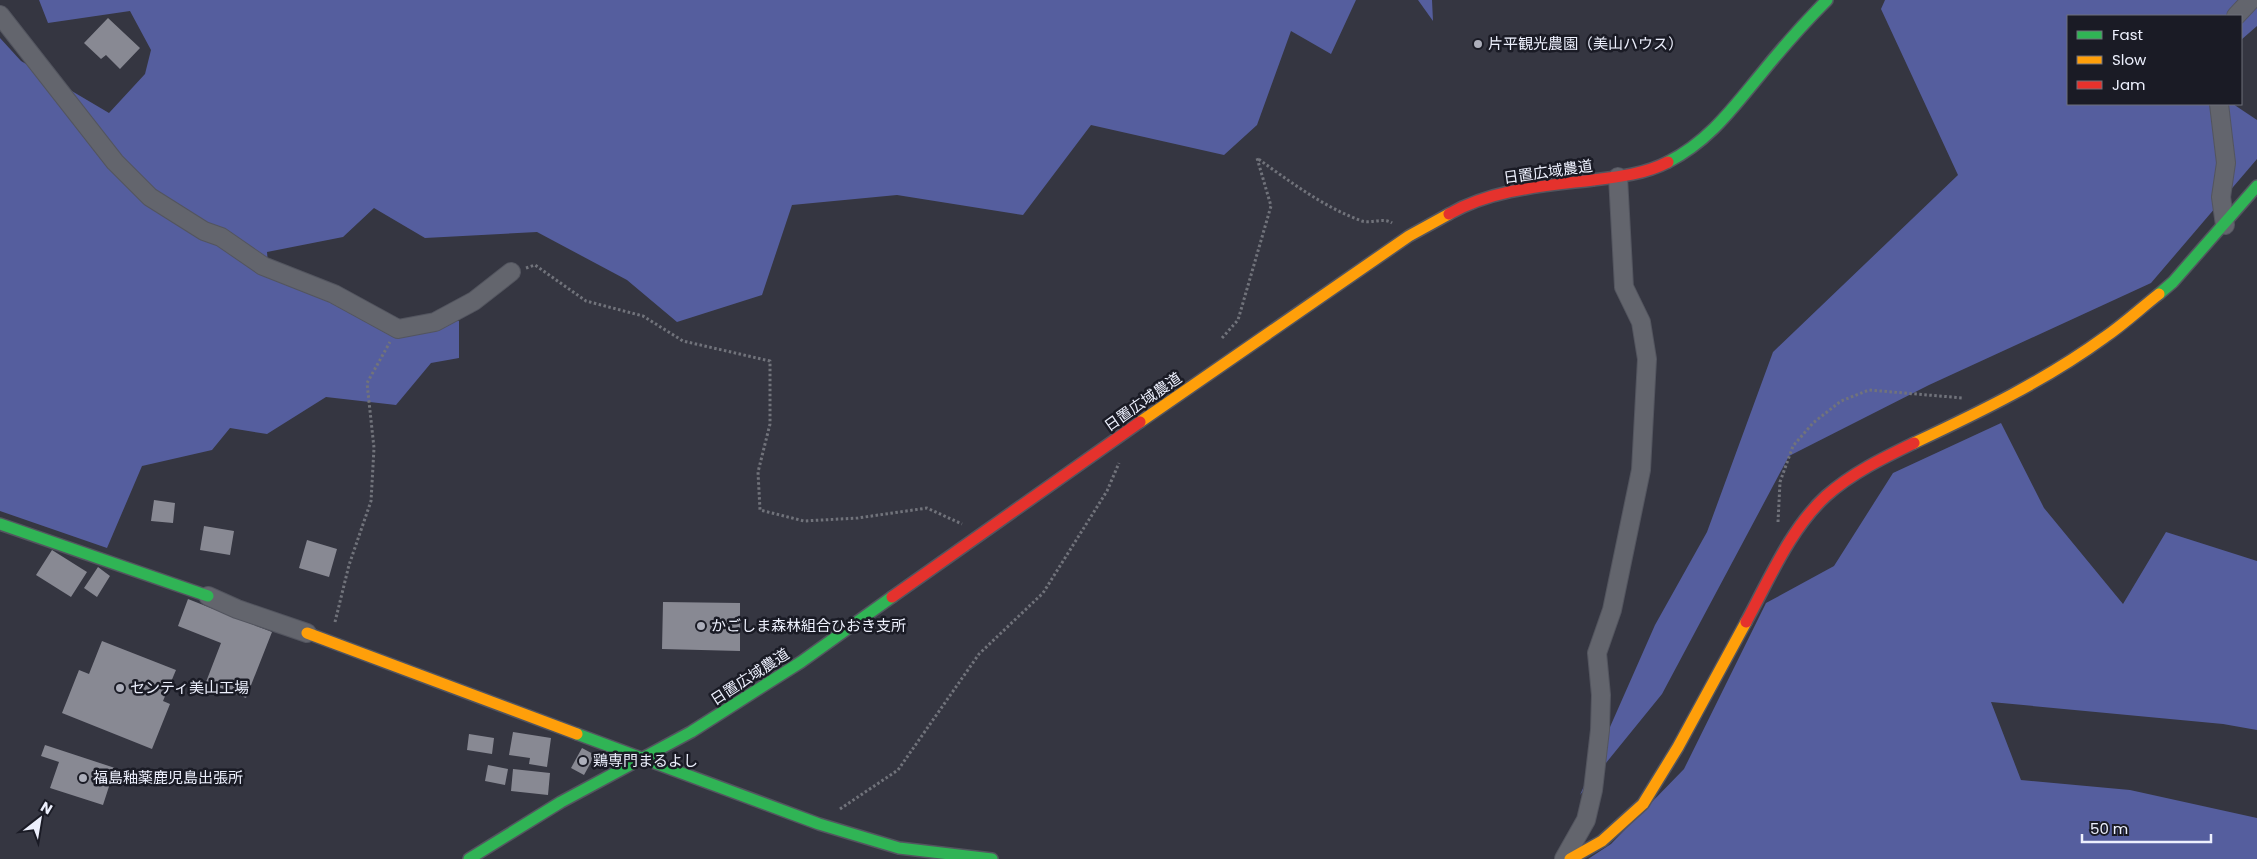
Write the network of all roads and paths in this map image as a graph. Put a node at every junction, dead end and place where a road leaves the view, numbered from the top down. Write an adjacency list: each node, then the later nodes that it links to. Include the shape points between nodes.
1 (1827, 0): 6 (street, 日置広域農道, via 1800,27 1717,128 1679,157 1657,168)
2 (2251, 0): 4 (street)
3 (0, 15): 11 (street, via 115,162 150,197 204,231 221,237 263,266 334,294)
4 (2237, 15)
5 (2219, 105): 8 (street, via 2226,163 2221,197)
6 (1618, 178): 9 (street, 日置広域農道, via 1508,191 1463,206); 25 (street, via 1624,287 1641,322 1647,359 1641,470 1612,610 1597,653 1600,730 1593,790 1586,820)
7 (2257, 186): 8 (street)
8 (2225, 226): 13 (street, via 2173,282 2106,337)
9 (1409, 236): 12 (path, via 1388,220 1364,221 1303,191 1257,158 1271,206 1238,320); 14 (street, 日置広域農道)
10 (511, 272): 11 (street, via 474,301 435,322); 17 (path, via 535,265 586,301 643,316 683,341 770,361 770,424 758,472 760,510 804,521 858,518 927,508)
11 (398, 329): 20 (path, via 367,383 374,448 371,501 349,565)
12 (1220, 340)
13 (1981, 412): 16 (path, via 1972,401 1958,396 1869,390 1841,401 1813,423 1793,446 1780,482); 26 (street, via 1880,459 1825,497 1784,552 1678,747 1643,804 1602,841)
14 (1122, 434): 17 (street, 日置広域農道); 22 (path, via 1122,456 1107,491 1043,593 979,654 898,770)
15 (0, 524): 18 (street)
16 (1778, 526)
17 (982, 533): 21 (street, 日置広域農道, via 801,662)
18 (208, 596): 19 (street)
19 (307, 633): 20 (street)
20 (330, 642): 21 (street)
21 (642, 759): 22 (street); 23 (street, 日置広域農道, via 561,802)
22 (819, 824): 24 (street, via 899,848)
23 (469, 859)
24 (992, 859)
25 (1564, 859)
26 (1570, 859)

